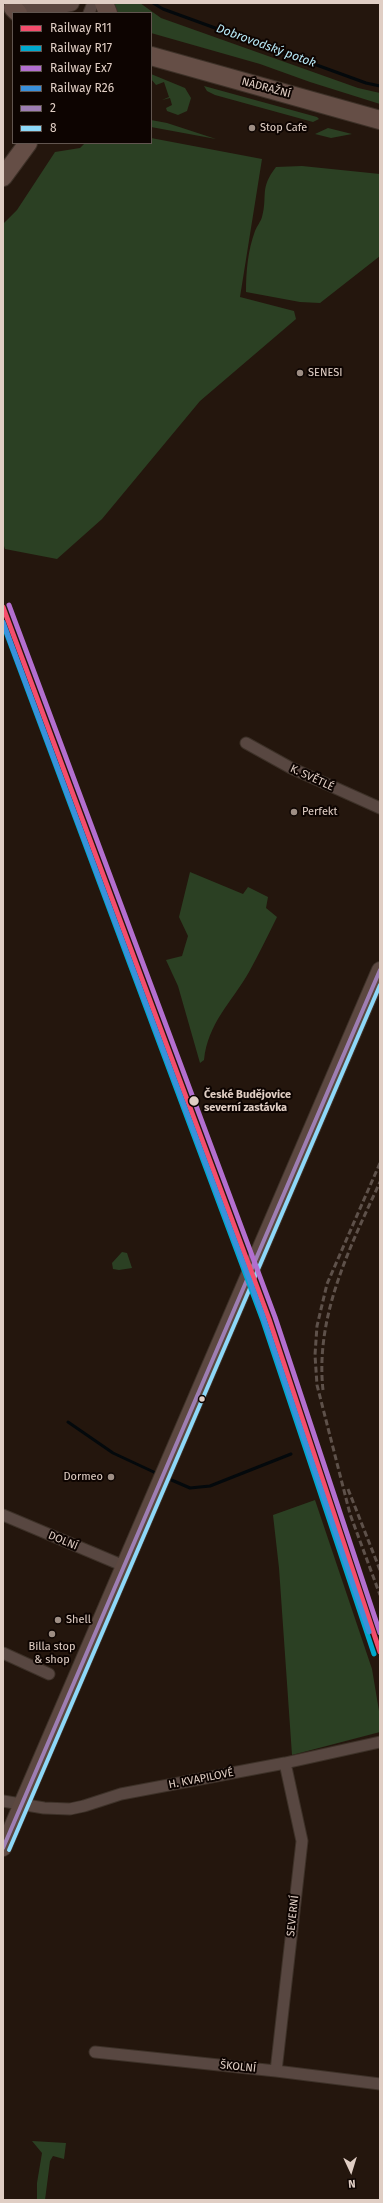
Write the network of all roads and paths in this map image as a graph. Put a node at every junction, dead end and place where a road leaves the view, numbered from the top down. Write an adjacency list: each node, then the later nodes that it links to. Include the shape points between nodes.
1 (71, 3): 2 (main road, via 39,10)
2 (15, 10)
3 (153, 56): 4 (main road, NÁDRAŽNÍ)
4 (380, 120)
5 (27, 144): 6 (main road)
6 (3, 177)
7 (246, 743): 8 (street, K. SVĚTLÉ, via 291,768)
8 (380, 808)
9 (380, 970): 11 (main road)
10 (3, 1515): 11 (street, DOLNÍ)
11 (124, 1566): 17 (main road)
12 (3, 1653): 13 (street)
13 (49, 1674)
14 (380, 1742): 15 (street, H. KVAPILOVÉ)
15 (285, 1763): 17 (street, H. KVAPILOVÉ, via 121,1794 70,1809); 20 (street, SEVERNÍ, via 302,1841)
16 (3, 1801): 17 (street, H. KVAPILOVÉ)
17 (22, 1804): 18 (main road)
18 (3, 1848)
19 (95, 2052): 20 (street, ŠKOLNÍ)
20 (276, 2071): 21 (street, ŠKOLNÍ)
21 (380, 2084)

